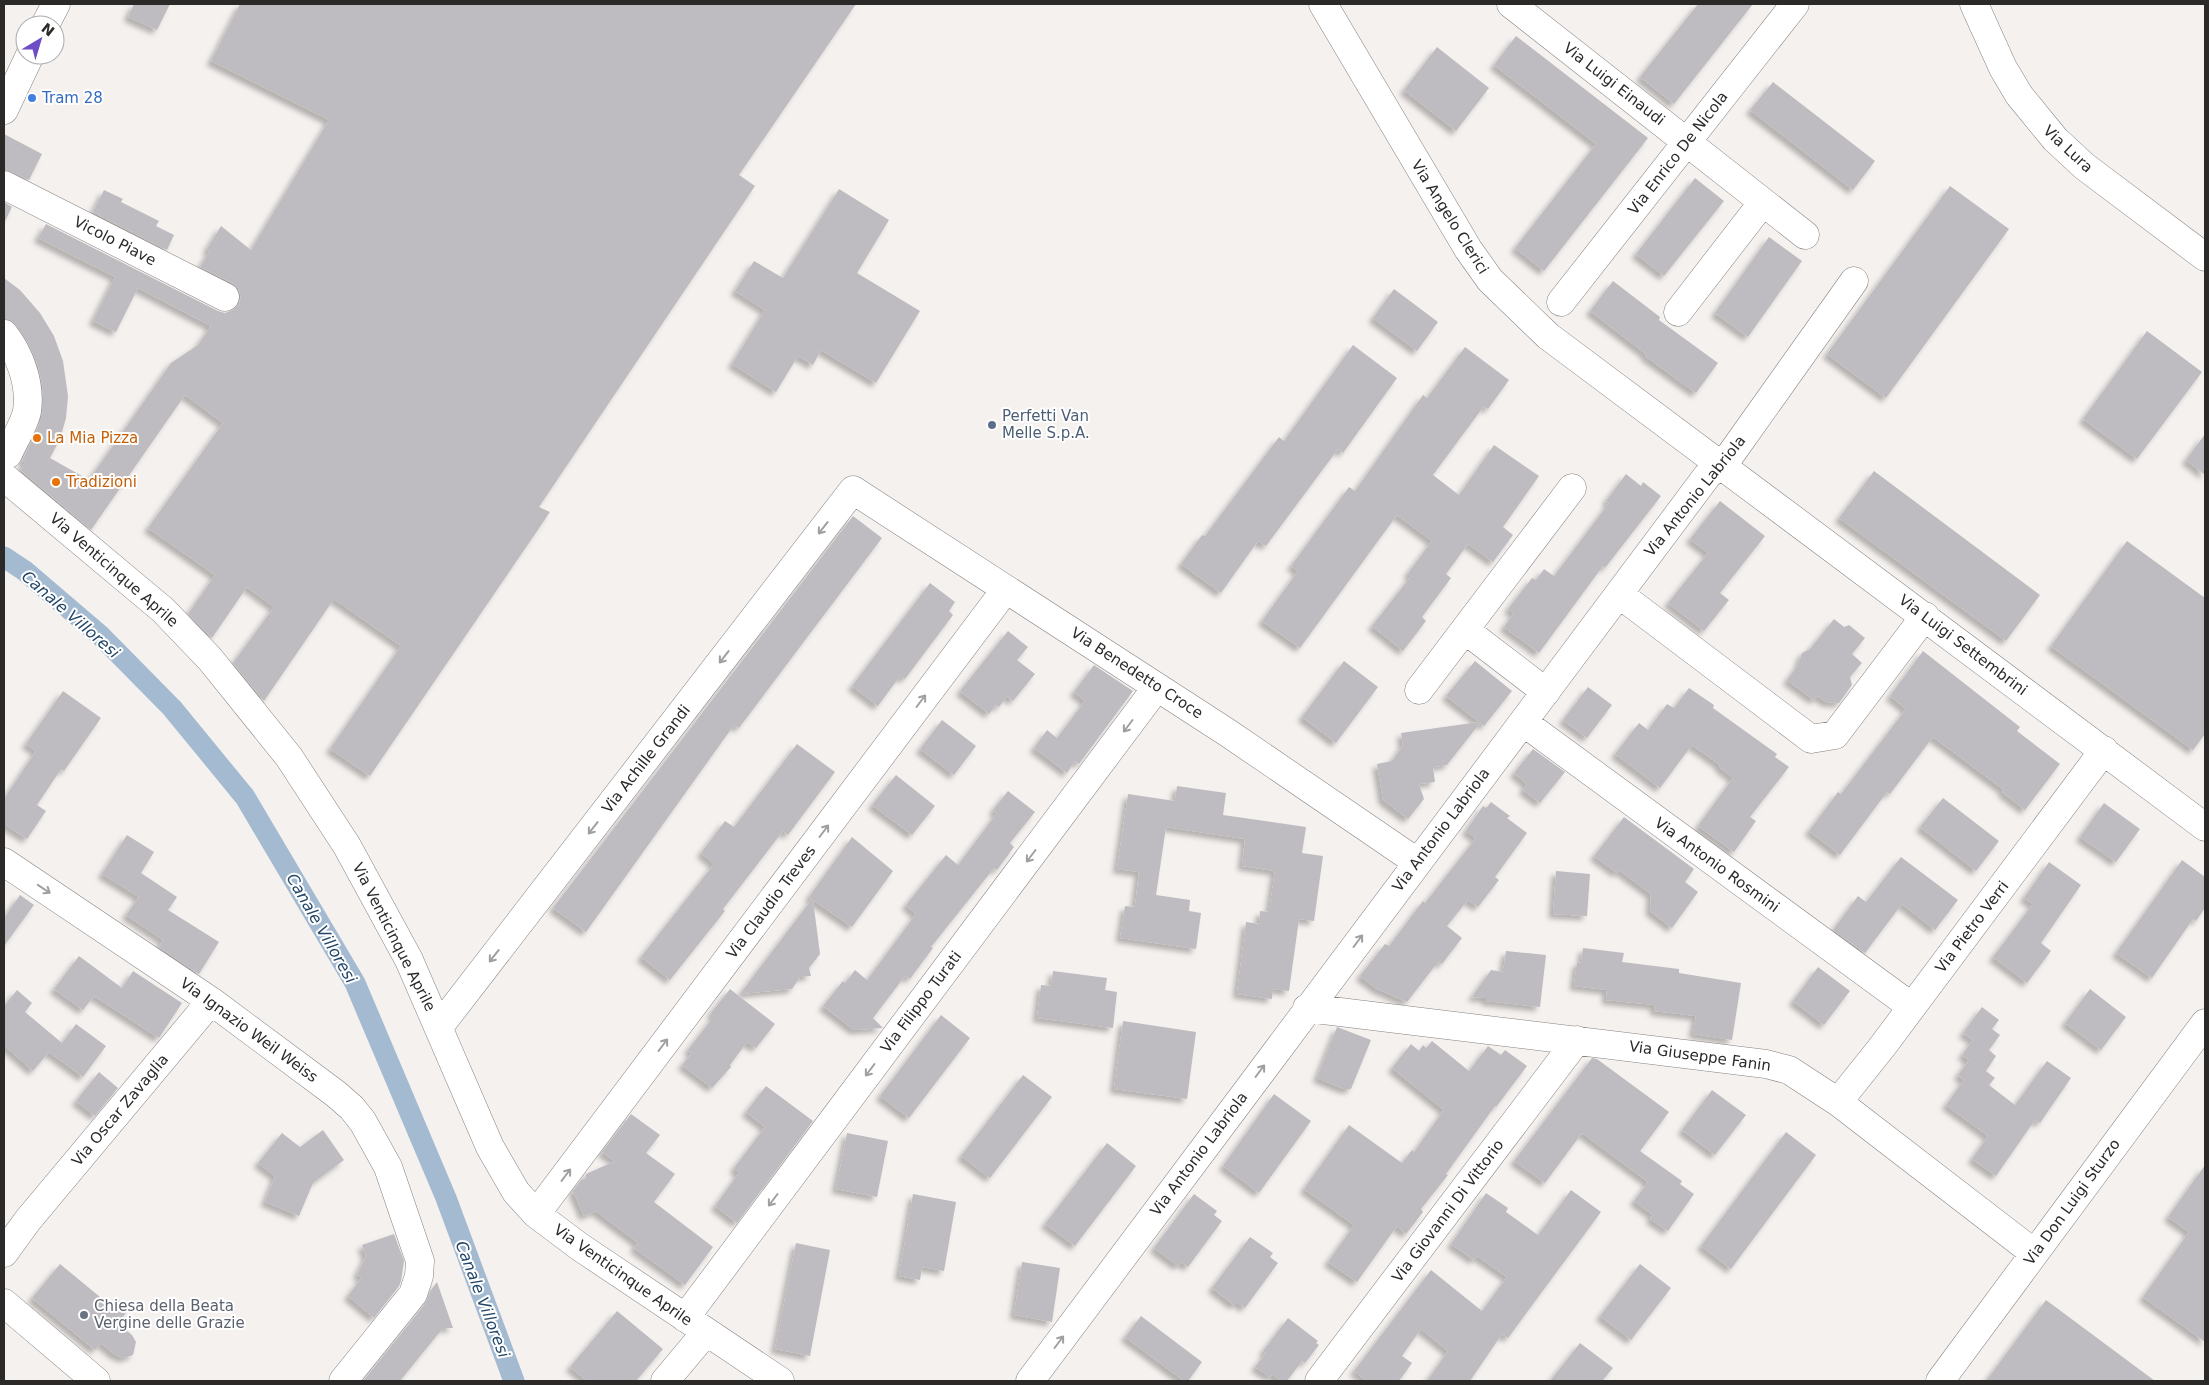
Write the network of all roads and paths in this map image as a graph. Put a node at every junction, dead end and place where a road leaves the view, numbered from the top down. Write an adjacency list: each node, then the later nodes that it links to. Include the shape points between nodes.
1 (1323, 4): 18 (street, Via Angelo Clerici, via 1433,193 1490,280 1548,336)
2 (1511, 4): 7 (street, Via Luigi Einaudi)
3 (1795, 4): 7 (street, Via Enrico De Nicola)
4 (1974, 4): 11 (street, Via Lura, via 2011,81 2055,139 2084,166)
5 (25, 65): 6 (street)
6 (5, 106)
7 (1687, 141): 9 (street, Via Luigi Einaudi); 14 (street, Via Enrico De Nicola)
8 (4, 185): 13 (street, Vicolo Piave)
9 (1763, 202): 10 (street, Via Luigi Einaudi); 15 (street)
10 (1805, 235)
11 (2205, 257)
12 (1854, 281): 18 (street, Via Antonio Labriola, via 1731,454)
13 (225, 297)
14 (1561, 302)
15 (1678, 312)
16 (4, 334): 17 (street, via 14,347 26,380 27,412 8,454)
17 (4, 451)
18 (1719, 464): 23 (street, Via Antonio Labriola); 24 (street, Via Luigi Settembrini)
19 (4, 477): 38 (street, Via Venticinque Aprile, via 163,610 210,659 268,730 346,846 409,960)
20 (1572, 488): 25 (street)
21 (853, 490): 22 (street, Via Benedetto Croce); 38 (street, Via Achille Grandi, one-way to 38)
22 (1006, 589): 26 (street, Via Benedetto Croce); 41 (street, Via Claudio Treves, one-way to 22)
23 (1619, 594): 24 (street, via 1811,738 1835,735); 28 (street, Via Antonio Labriola)
24 (1925, 616): 30 (street, Via Luigi Settembrini)
25 (1465, 630): 27 (street); 28 (street)
26 (1157, 687): 33 (street, Via Benedetto Croce); 47 (street, Via Filippo Turati, one-way to 47)
27 (1419, 690)
28 (1546, 692): 29 (street, Via Antonio Labriola)
29 (1523, 722): 33 (street, Via Antonio Labriola); 35 (street, Via Antonio Rosmini)
30 (2104, 750): 31 (street, Via Luigi Settembrini); 35 (street, Via Pietro Verri)
31 (2205, 826)
32 (4, 862): 34 (street, Via Ignazio Weil Weiss, one-way to 34)
33 (1417, 862): 36 (street, Via Antonio Labriola, one-way to 33)
34 (211, 1001): 42 (street, Via Oscar Zavaglia); 49 (street, Via Ignazio Weil Weiss, via 336,1094 364,1122 388,1167 420,1261 419,1276 412,1294)
35 (1912, 1007): 40 (street, Via Pietro Verri)
36 (1307, 1008): 39 (street, Via Giuseppe Fanin); 52 (street, Via Antonio Labriola, one-way to 36)
37 (2205, 1023): 45 (street, Via Don Luigi Sturzo)
38 (439, 1028): 41 (street, Via Venticinque Aprile, via 500,1167)
39 (1577, 1040): 40 (street, Via Giuseppe Fanin, via 1766,1064 1789,1070); 53 (street, Via Giovanni Di Vittorio)
40 (1838, 1102): 45 (street, Via Giuseppe Fanin)
41 (536, 1214): 47 (street, Via Venticinque Aprile)
42 (28, 1220): 43 (street, Via Oscar Zavaglia); 44 (street, Via Oscar Zavaglia)
43 (4, 1235)
44 (4, 1253)
45 (2034, 1253): 54 (street, Via Don Luigi Sturzo)
46 (4, 1303): 48 (street)
47 (696, 1325): 50 (street, Via Filippo Turati); 51 (street, Via Venticinque Aprile)
48 (96, 1381)
49 (343, 1381)
50 (664, 1381)
51 (780, 1381)
52 (1030, 1381)
53 (1319, 1381)
54 (1940, 1381)

